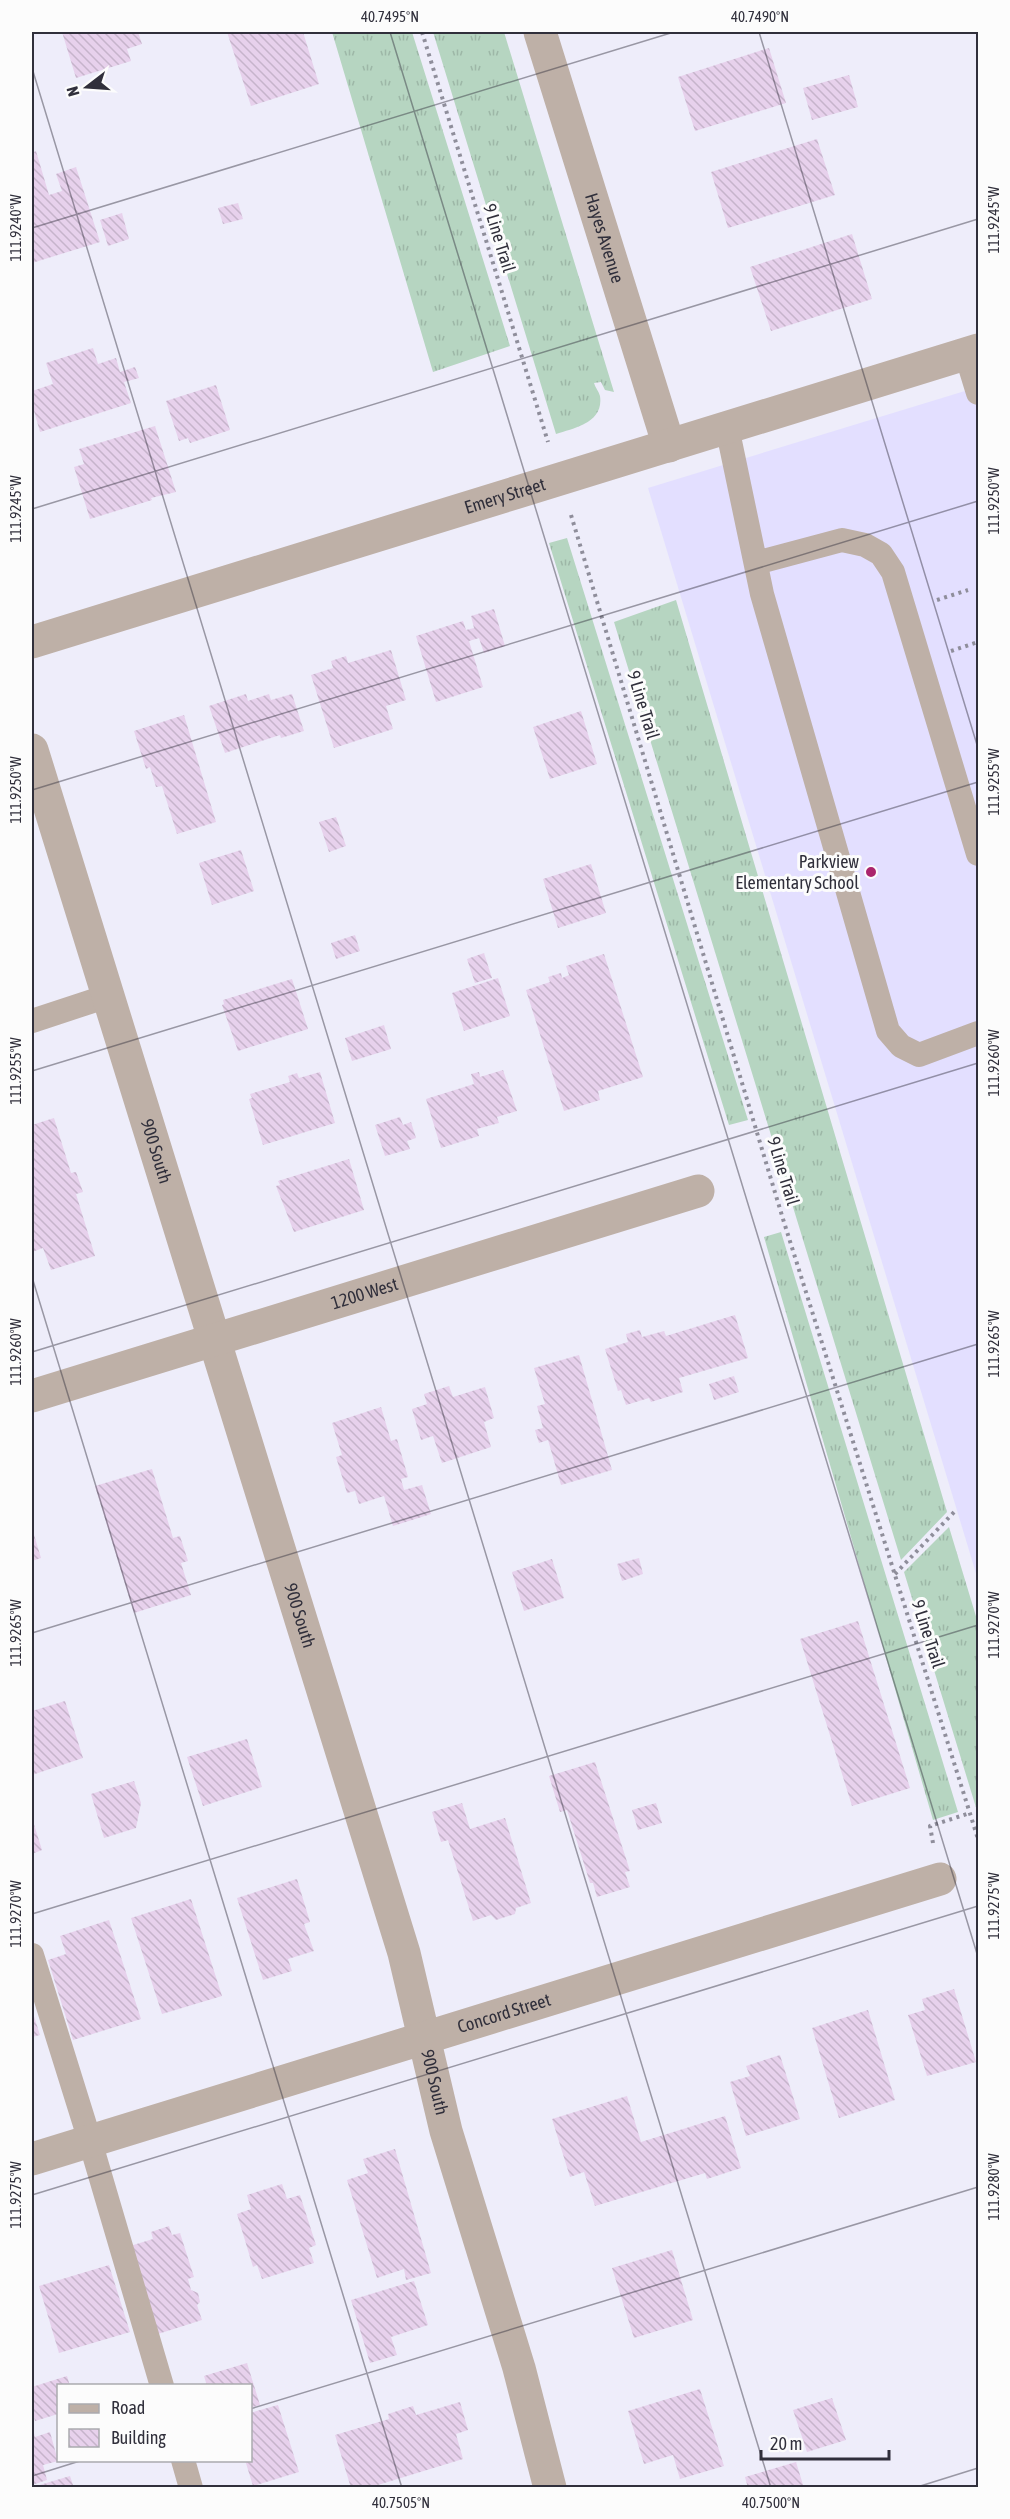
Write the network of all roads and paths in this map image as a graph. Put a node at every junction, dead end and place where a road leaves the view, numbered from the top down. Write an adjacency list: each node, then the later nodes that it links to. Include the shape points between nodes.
1 (422, 32): 6 (path, 9 Line Trail)
2 (540, 32): 7 (street, Hayes Avenue)
3 (972, 352): 4 (lane); 5 (street, Emery Street)
4 (978, 393)
5 (727, 428): 7 (street, Emery Street); 9 (lane)
6 (549, 445)
7 (669, 446): 10 (street, Emery Street)
8 (569, 508): 20 (path, 9 Line Trail, via 783,1219)
9 (756, 563): 12 (lane, via 842,540 865,545 881,554 893,572); 15 (lane, via 888,1031 901,1046 919,1055)
10 (32, 642)
11 (32, 750): 13 (street, 900 South)
12 (978, 854)
13 (108, 996): 14 (lane); 17 (street, 900 South)
14 (32, 1021)
15 (978, 1033)
16 (698, 1191): 17 (street, 1200 West)
17 (215, 1340): 18 (street, 1200 West); 26 (street, 900 South, via 404,1953)
18 (32, 1396)
19 (957, 1509): 20 (path)
20 (895, 1574): 21 (path, 9 Line Trail)
21 (970, 1813): 22 (path); 23 (path, 9 Line Trail)
22 (930, 1826)
23 (978, 1839)
24 (940, 1879): 26 (street, Concord Street)
25 (32, 1955): 27 (lane)
26 (424, 2038): 27 (street, Concord Street); 32 (street, 900 South, via 446,2131 519,2368)
27 (90, 2141): 28 (street, Concord Street); 29 (lane)
28 (32, 2159)
29 (162, 2384)
30 (184, 2462): 31 (lane)
31 (191, 2487)
32 (550, 2487)

